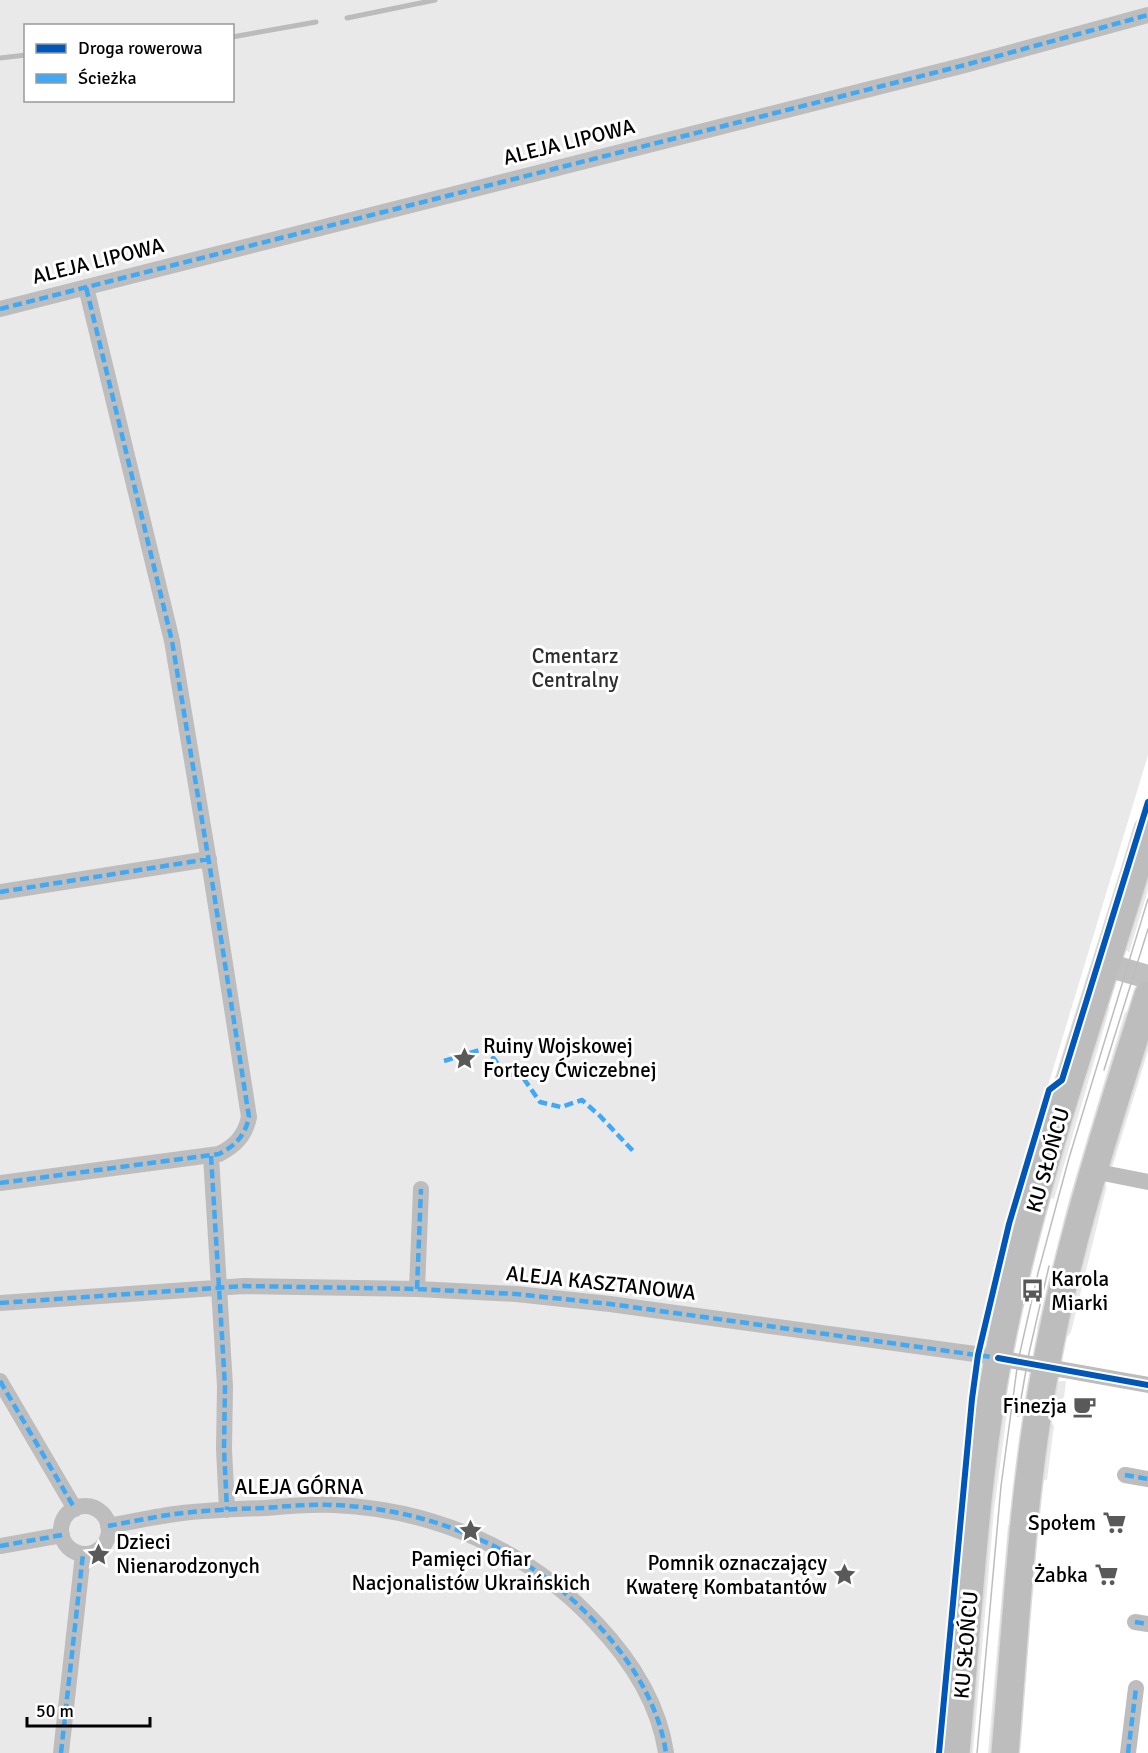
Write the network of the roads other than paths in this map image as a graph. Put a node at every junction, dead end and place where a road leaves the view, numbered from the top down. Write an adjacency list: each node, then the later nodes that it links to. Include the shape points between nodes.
1 (1148, 15): 2 (street, ALEJA LIPOWA, via 965,65)
2 (86, 287): 3 (street, ALEJA LIPOWA); 5 (street, via 172,641)
3 (0, 309)
4 (1148, 830): 7 (main road, KU SŁOŃCU)
5 (209, 859): 6 (street); 10 (street, via 249,1117 238,1142)
6 (0, 892)
7 (1107, 965): 8 (street); 18 (main road, KU SŁOŃCU)
8 (1148, 977)
9 (1148, 995): 11 (main road)
10 (211, 1156): 13 (street); 15 (street)
11 (1093, 1171): 12 (street); 19 (main road)
12 (1148, 1182)
13 (0, 1183)
14 (421, 1189): 16 (street)
15 (219, 1288): 16 (street, ALEJA KASZTANOWA); 17 (street, ALEJA KASZTANOWA); 25 (street)
16 (417, 1289): 18 (street, ALEJA KASZTANOWA, via 538,1296)
17 (0, 1303)
18 (986, 1356): 19 (street); 33 (main road, KU SŁOŃCU)
19 (1046, 1366): 21 (street); 34 (main road, via 1028,1500)
20 (0, 1381): 24 (street)
21 (1148, 1385)
22 (1125, 1475): 23 (street)
23 (1148, 1479)
24 (75, 1509): 26 (street, via 96,1509); 27 (street, via 63,1522)
25 (227, 1510): 26 (street, ALEJA GÓRNA); 32 (street, ALEJA GÓRNA, via 309,1505 378,1509 442,1524 507,1553 572,1599 621,1651 650,1702)
26 (108, 1526): 29 (street, via 102,1546)
27 (62, 1535): 28 (street); 29 (street, via 70,1548)
28 (0, 1546)
29 (83, 1554): 31 (street)
30 (1136, 1688): 35 (street)
31 (61, 1753)
32 (666, 1753)
33 (956, 1753)
34 (1005, 1753)
35 (1128, 1753)

